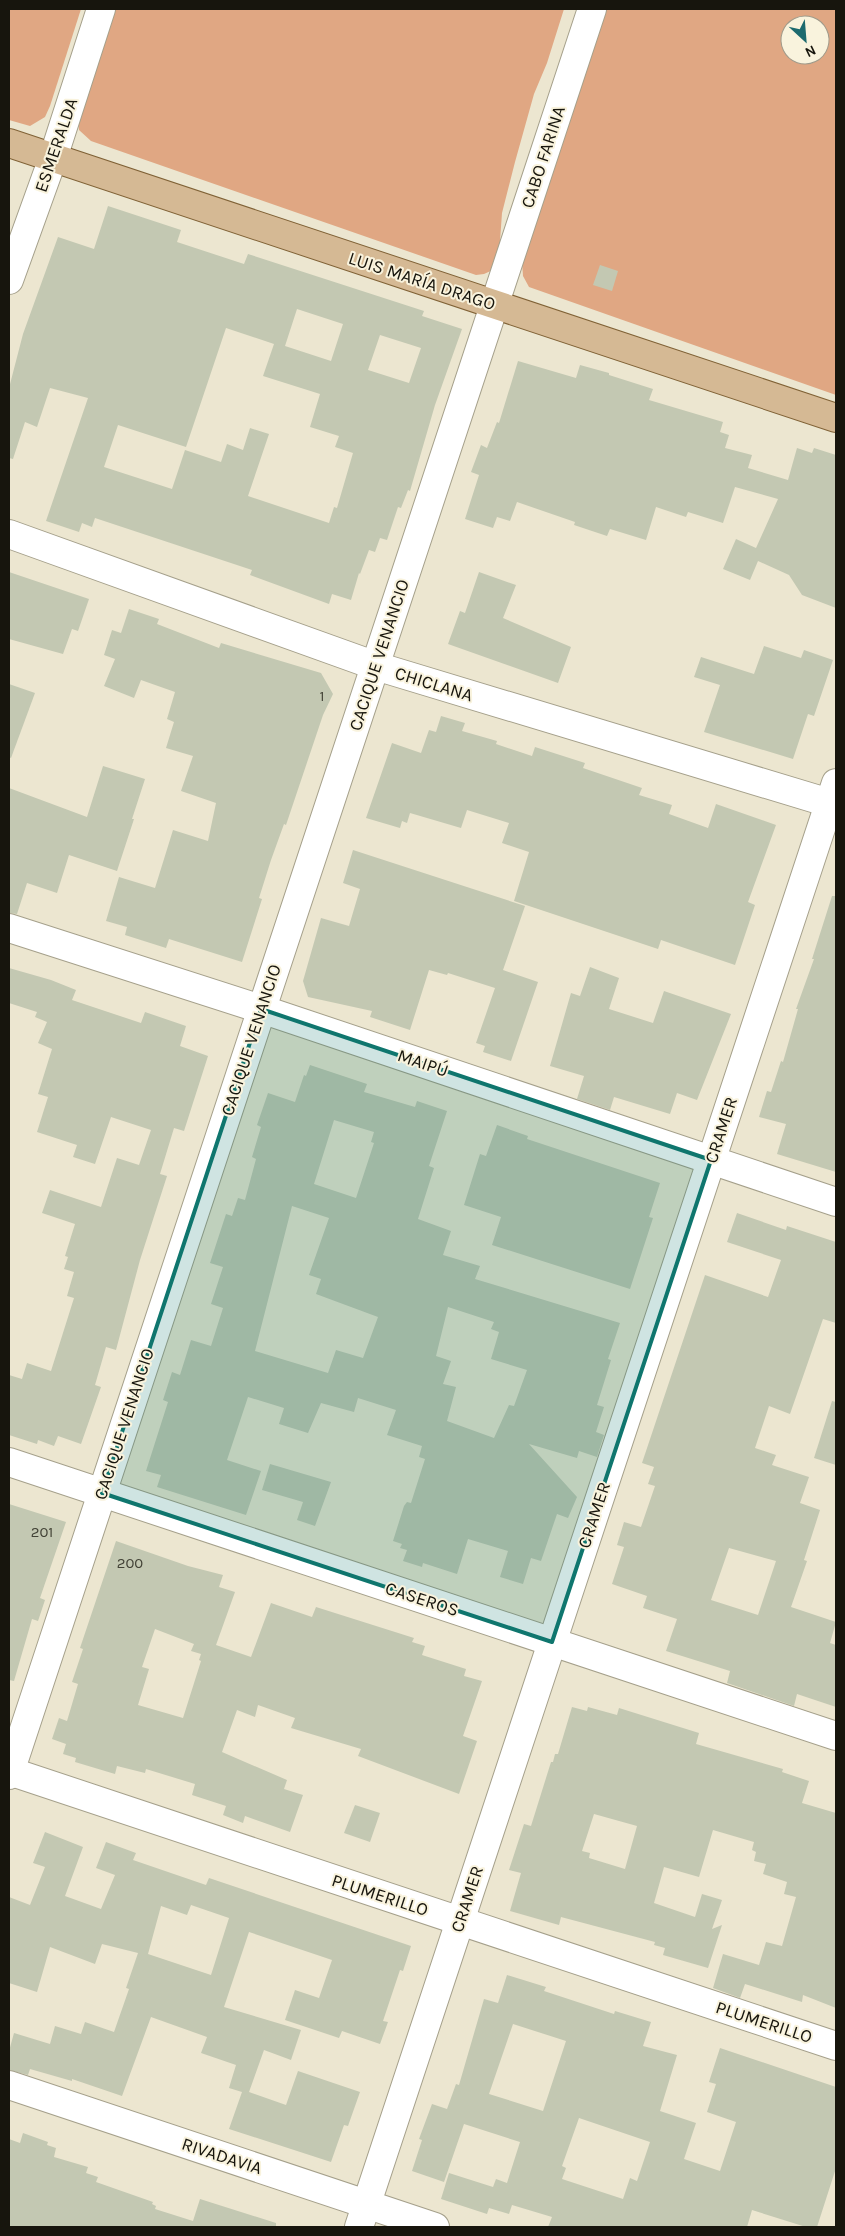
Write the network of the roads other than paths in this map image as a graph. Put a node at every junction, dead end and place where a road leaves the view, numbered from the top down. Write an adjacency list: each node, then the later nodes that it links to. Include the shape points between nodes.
1 (101, 9): 4 (street, ESMERALDA)
2 (592, 9): 6 (street, CABO FARINA)
3 (9, 143): 4 (main road, LUIS MARÍA DRAGO)
4 (53, 158): 5 (street, ESMERALDA); 6 (main road, LUIS MARÍA DRAGO)
5 (9, 280)
6 (495, 305): 7 (main road, LUIS MARÍA DRAGO); 9 (street, CACIQUE VENANCIO)
7 (836, 418)
8 (9, 534): 9 (street, CHICLANA)
9 (375, 666): 10 (street, CHICLANA); 12 (street, CACIQUE VENANCIO)
10 (834, 797): 13 (street, CRAMER)
11 (9, 928): 12 (street, MAIPÚ)
12 (261, 1009): 13 (street, MAIPÚ); 16 (street, CACIQUE VENANCIO)
13 (711, 1160): 14 (street, MAIPÚ); 17 (street, CRAMER)
14 (836, 1202)
15 (9, 1462): 16 (street, CASEROS)
16 (102, 1493): 17 (street, CASEROS); 19 (street, CACIQUE VENANCIO)
17 (552, 1642): 18 (street, CASEROS); 20 (street, CRAMER)
18 (836, 1736)
19 (9, 1773): 20 (street, PLUMERILLO)
20 (460, 1921): 21 (street, PLUMERILLO); 23 (street, CRAMER)
21 (836, 2046)
22 (9, 2085): 23 (street, RIVADAVIA)
23 (363, 2216): 24 (street, RIVADAVIA)
24 (435, 2227)

